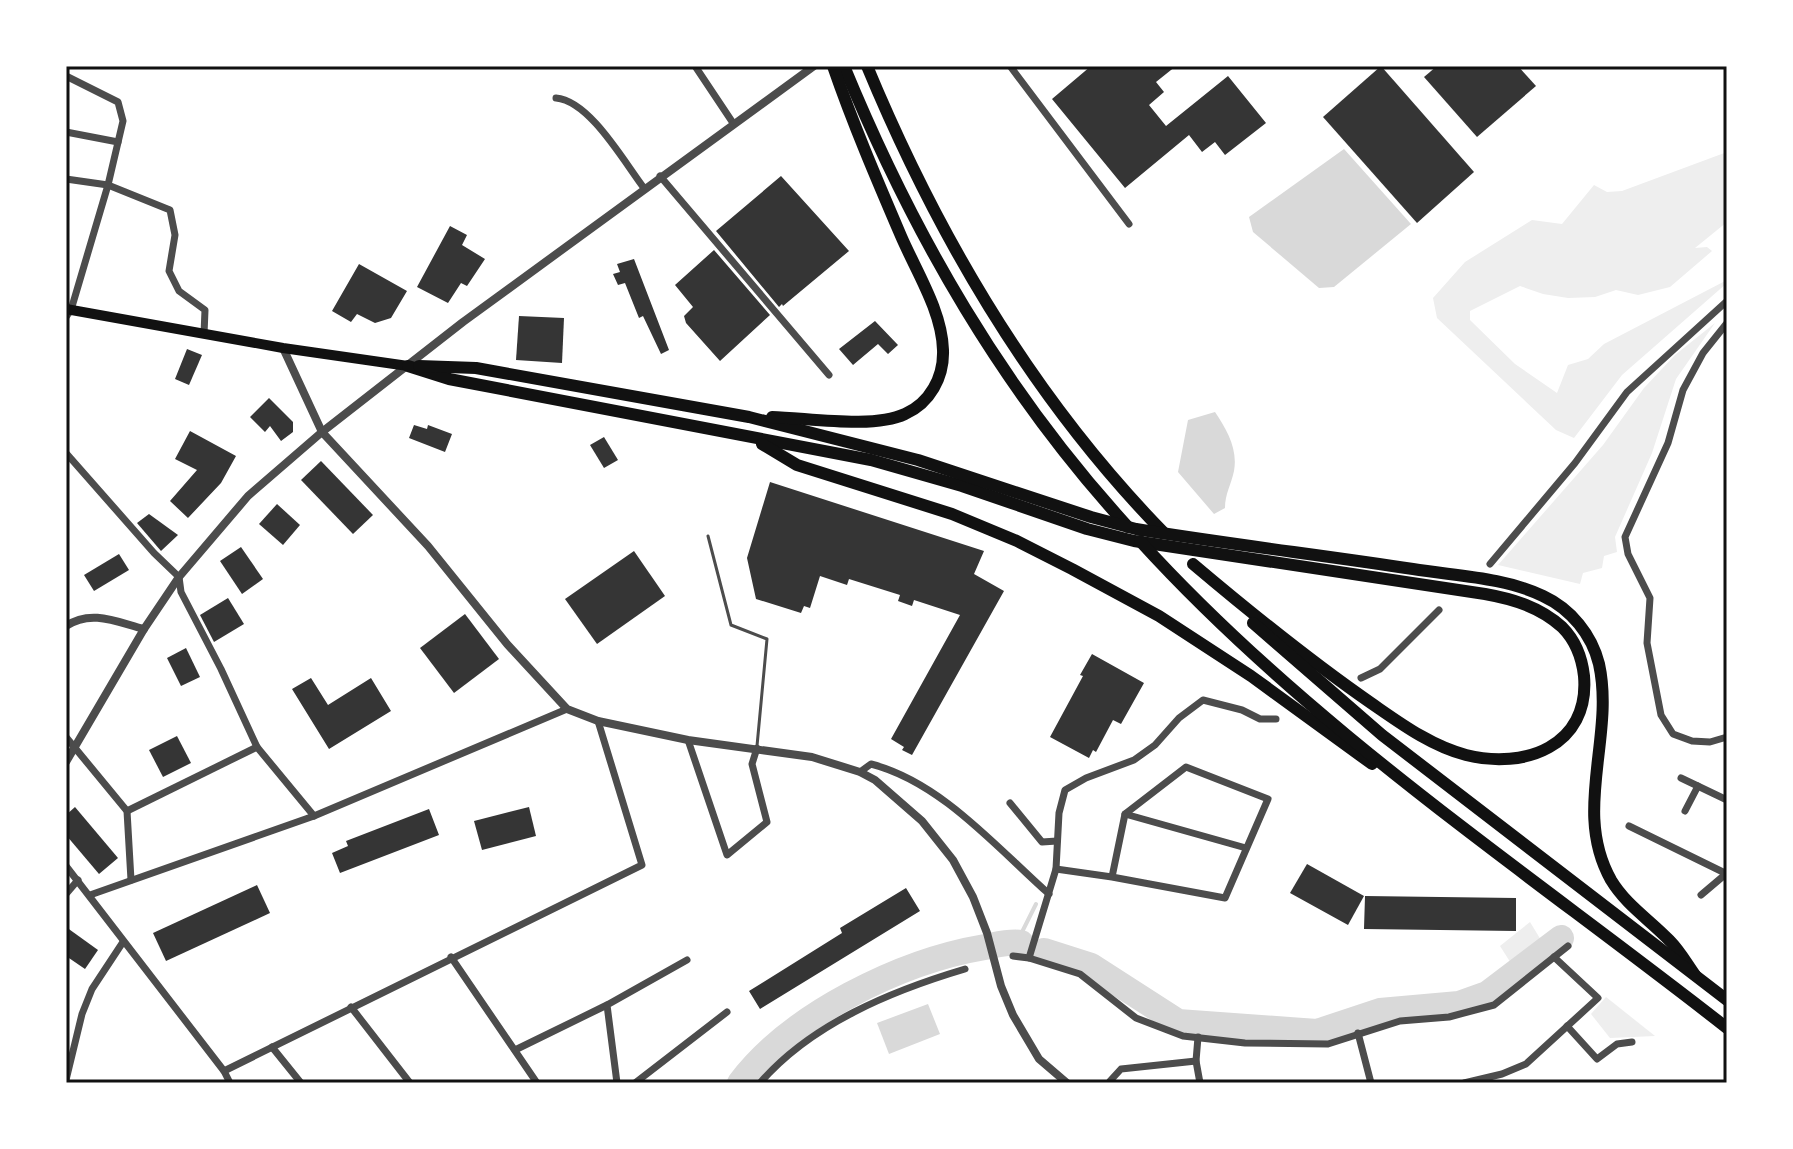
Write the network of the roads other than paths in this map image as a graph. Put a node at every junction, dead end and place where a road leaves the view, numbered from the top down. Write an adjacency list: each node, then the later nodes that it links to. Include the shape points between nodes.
1 (695, 66): 9 (street)
2 (814, 66): 9 (street)
3 (833, 66): 24 (highway, via 936,316 943,347 940,375 927,399 893,418 862,422)
4 (844, 66): 70 (highway, via 897,188 962,306 1040,421 1116,514 1256,657)
5 (867, 66): 31 (highway, via 916,175 981,296 1101,462)
6 (1010, 66): 16 (street)
7 (66, 76): 11 (street, via 118,102 123,121)
8 (556, 98): 15 (street, via 591,119)
9 (733, 123): 12 (street)
10 (66, 132): 11 (street)
11 (118, 142): 14 (street)
12 (660, 176): 15 (street); 23 (street)
13 (66, 179): 14 (street)
14 (108, 185): 18 (street); 20 (street, via 170,210 175,235 169,271 179,291 205,310)
15 (644, 188): 22 (street)
16 (1129, 224)
17 (1727, 301): 32 (street, via 1627,392)
18 (68, 312): 20 (main road)
19 (1727, 323): 42 (street, via 1683,390 1668,443 1625,537 1650,598 1647,643 1661,715 1673,734 1692,741)
20 (204, 334): 21 (main road)
21 (283, 348): 22 (main road); 25 (street)
22 (408, 366): 24 (highway, via 476,368); 25 (street); 26 (highway, via 449,379)
23 (829, 375)
24 (749, 417): 28 (highway, via 918,460)
25 (322, 432): 33 (street, via 248,496); 38 (street)
26 (750, 437): 28 (highway, via 871,460); 70 (highway, via 797,465 952,514 1017,541 1159,616 1251,676)
27 (66, 453): 33 (street)
28 (1058, 513): 30 (highway, via 1134,541)
29 (708, 536): 46 (lane, via 731,625 767,639)
30 (1259, 552): 31 (highway, via 1485,594 1536,609 1564,629 1580,658 1584,689 1576,720 1557,743 1532,756 1499,760 1464,755 1405,726 1335,678); 79 (highway, via 1506,584 1544,597 1575,619 1595,649 1602,682 1593,806 1597,845 1620,894 1670,941)
31 (1193, 564): 79 (highway, via 1276,645 1382,735)
32 (1490, 564)
33 (179, 577): 36 (street); 45 (street, via 181,592)
34 (1439, 610): 37 (street, via 1380,669)
35 (66, 626): 36 (street, via 89,616)
36 (144, 629): 44 (street)
37 (1361, 678)
38 (567, 709): 40 (street); 56 (street)
39 (1276, 719): 58 (street, via 1260,719 1203,700 1134,760 1065,790)
40 (598, 721): 43 (street); 74 (street, via 642,865)
41 (66, 737): 44 (street)
42 (1727, 737)
43 (688, 740): 46 (street); 46 (street, via 727,855 767,822 752,764)
44 (75, 747): 47 (street); 53 (street)
45 (257, 747): 53 (street); 56 (street)
46 (757, 748): 48 (street)
47 (66, 762)
48 (860, 772): 67 (street, via 871,764 884,768 945,801); 102 (street, via 922,821 953,860 987,933 1013,1015 1039,1059)
49 (1681, 778): 50 (street)
50 (1698, 786): 51 (street); 54 (street)
51 (1727, 800)
52 (1010, 803): 58 (street, via 1042,842)
53 (127, 811): 65 (street)
54 (1685, 811)
55 (1125, 814): 59 (street); 59 (street, via 1186,767 1268,799); 63 (street)
56 (314, 816): 65 (street)
57 (1629, 826): 62 (street)
58 (1057, 841): 61 (street)
59 (1246, 848): 63 (street, via 1225,898)
60 (66, 866): 64 (street)
61 (1056, 869): 63 (street); 67 (street)
62 (1727, 873): 69 (street)
63 (1112, 877)
64 (78, 880): 66 (street); 68 (street)
65 (131, 880): 68 (street)
66 (66, 894)
67 (1049, 894): 76 (street)
68 (90, 895): 71 (street)
69 (1701, 895)
70 (1558, 900): 85 (highway)
71 (123, 942): 92 (street); 93 (street, via 92,989)
72 (1568, 946): 75 (street)
73 (1013, 956): 76 (street)
74 (451, 957): 82 (street); 90 (street)
75 (1554, 957): 84 (street, via 1598,998); 86 (street, via 1494,1005)
76 (1029, 958): 87 (street, via 1080,974 1136,1018)
77 (687, 960): 81 (street)
78 (965, 969): 101 (street, via 842,1018)
79 (1695, 975): 80 (highway)
80 (1727, 1000)
81 (607, 1005): 90 (street); 99 (street)
82 (351, 1007): 89 (street); 97 (street)
83 (727, 1012): 100 (street)
84 (1567, 1026): 88 (street, via 1597,1059 1617,1044); 105 (street, via 1526,1064)
85 (1727, 1028)
86 (1358, 1033): 87 (street, via 1328,1044); 104 (street)
87 (1198, 1037): 91 (street)
88 (1632, 1042)
89 (272, 1047): 92 (street); 96 (street)
90 (515, 1050): 98 (street)
91 (1196, 1061): 94 (street, via 1121,1069); 103 (street)
92 (224, 1071): 95 (street)
93 (66, 1080)
94 (1110, 1081)
95 (230, 1083)
96 (301, 1083)
97 (410, 1083)
98 (537, 1083)
99 (617, 1083)
100 (635, 1083)
101 (760, 1083)
102 (1067, 1083)
103 (1200, 1083)
104 (1371, 1083)
105 (1464, 1083)

